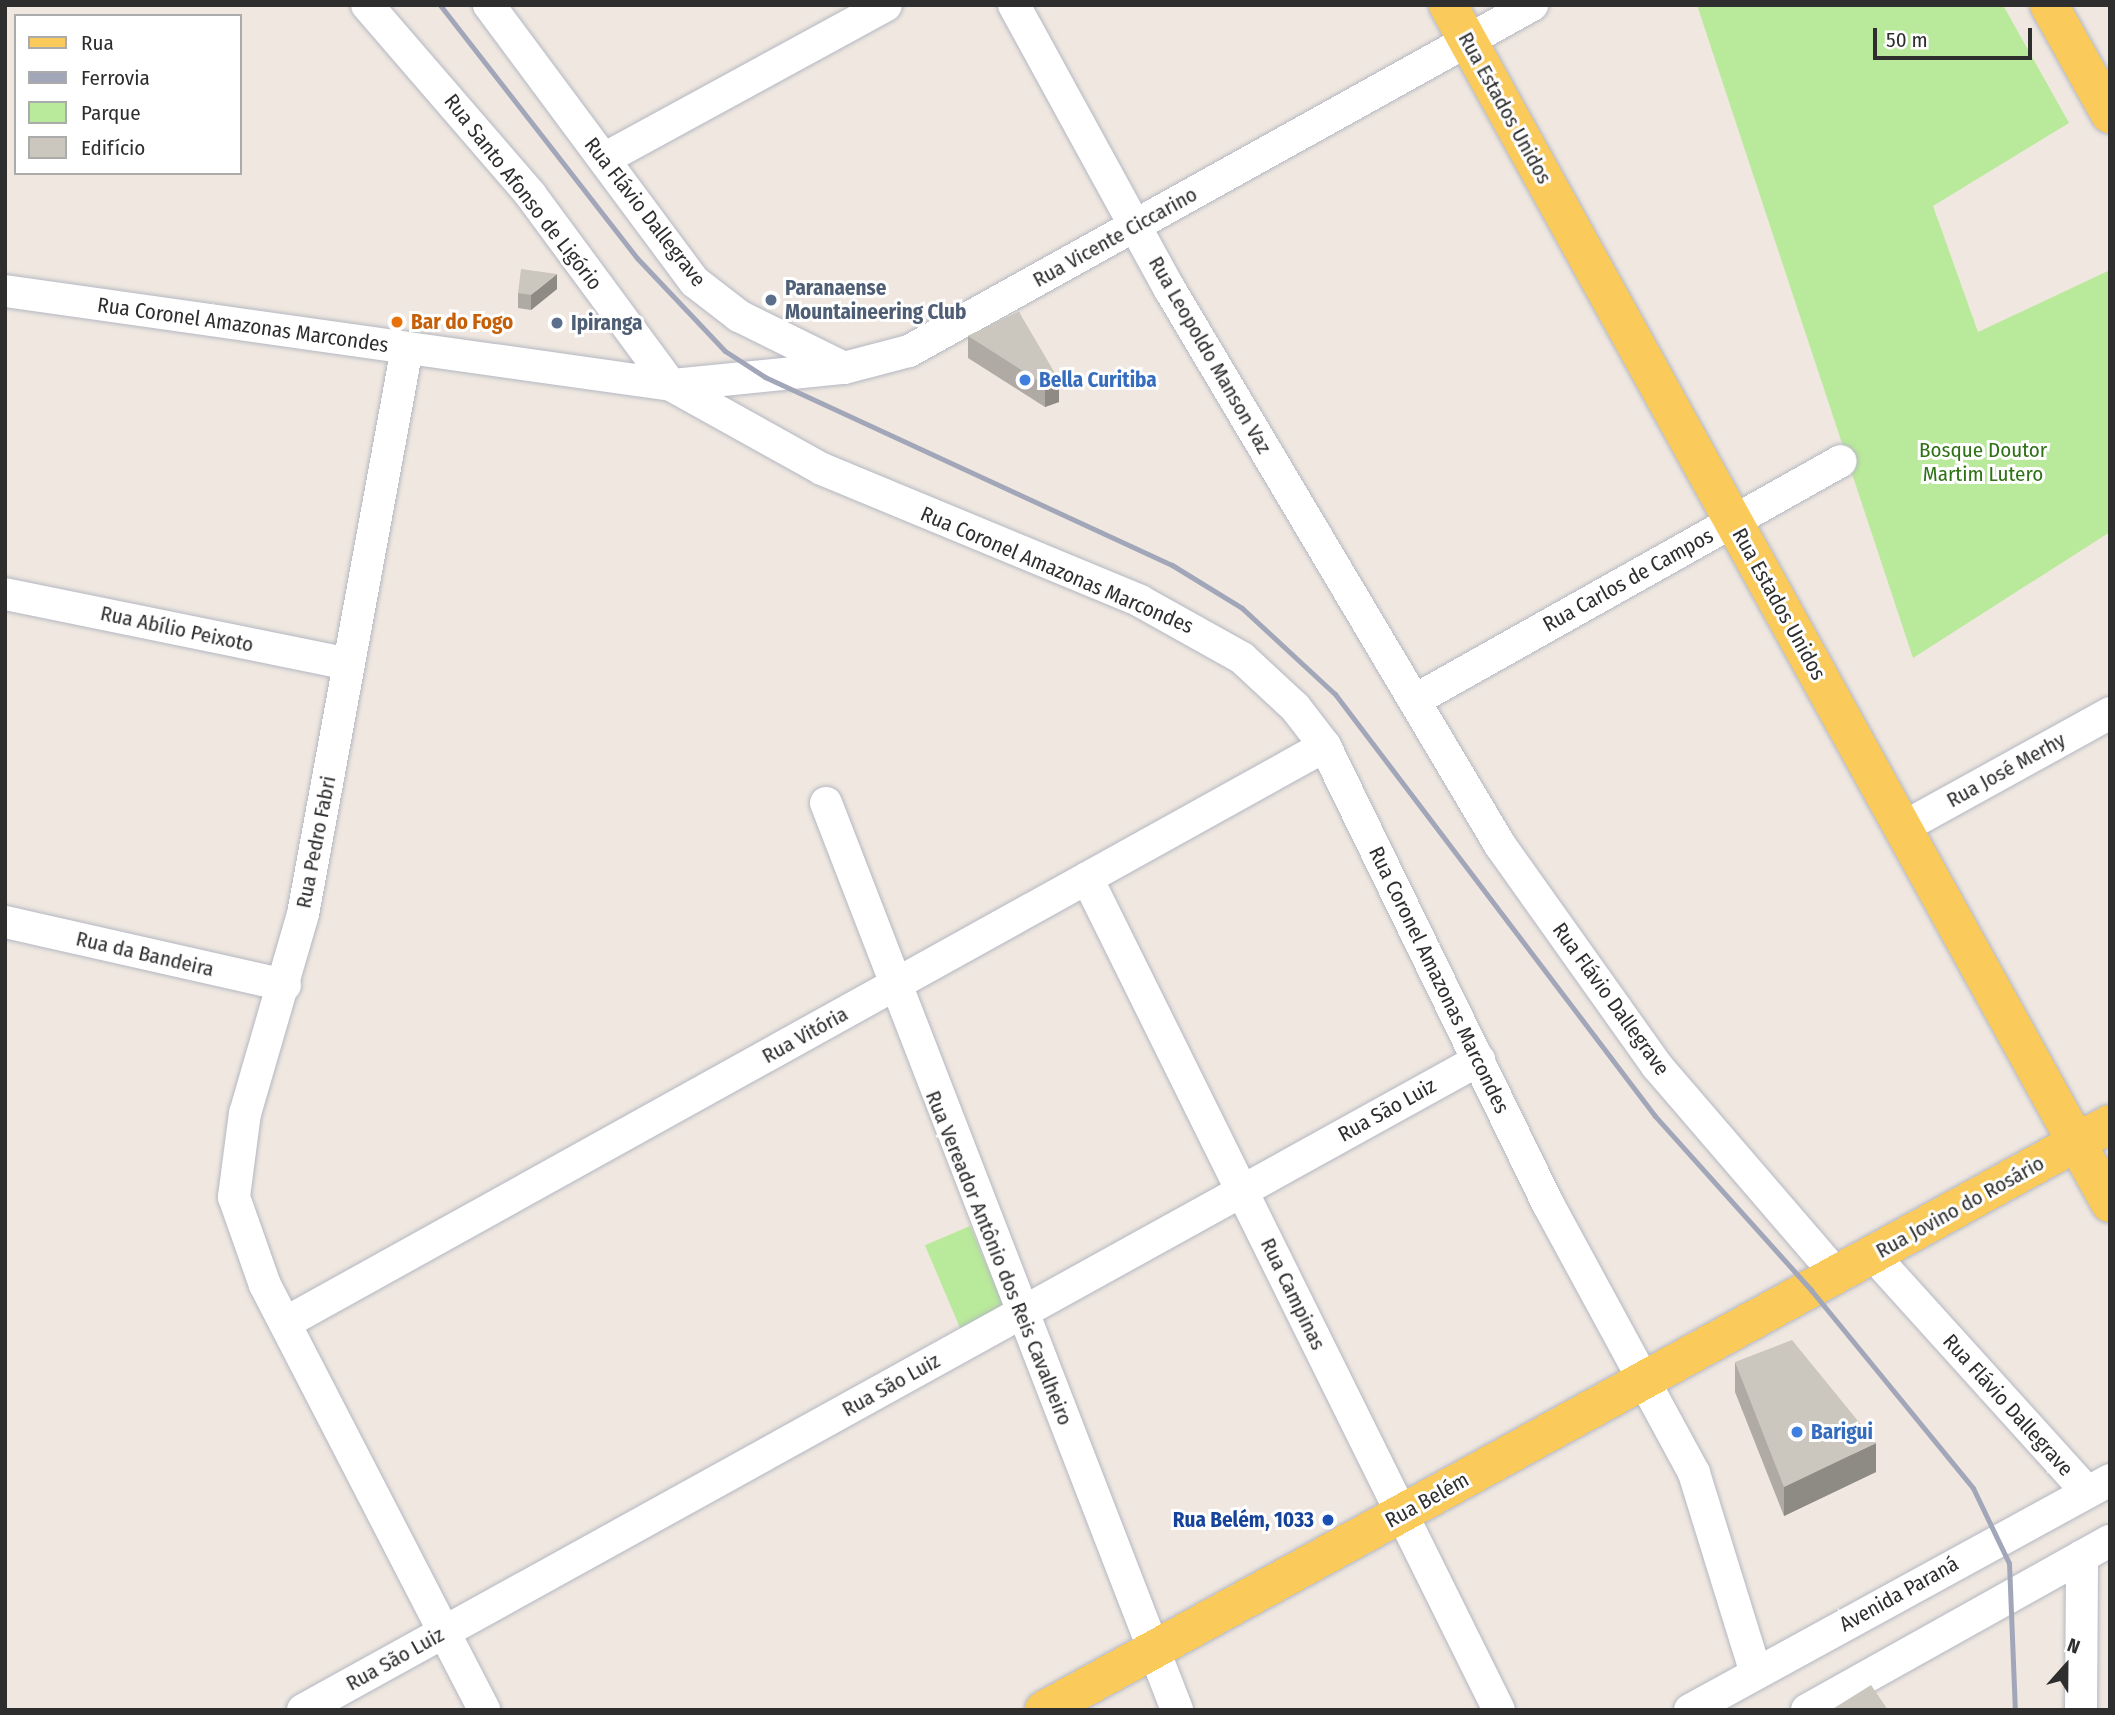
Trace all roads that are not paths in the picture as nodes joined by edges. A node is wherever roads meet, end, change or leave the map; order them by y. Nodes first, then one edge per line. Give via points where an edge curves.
1 (367, 5) edge
2 (489, 5) edge
3 (886, 5) edge
4 (1014, 5) edge
5 (1448, 5) edge
6 (1532, 5) edge
7 (2049, 5) edge
8 (1468, 41) junction
9 (2110, 114) edge
10 (604, 159) junction
11 (1135, 226) junction
12 (5, 291) edge
13 (407, 348) junction
14 (844, 368) junction
15 (671, 385) junction
16 (1841, 461) dead end
17 (1733, 521) junction
18 (5, 594) edge
19 (348, 664) junction
20 (1415, 700) junction
21 (2110, 713) edge
22 (1325, 746) junction
23 (826, 803) dead end
24 (1902, 828) junction
25 (1087, 878) junction
26 (5, 922) edge
27 (285, 985) junction
28 (892, 987) junction
29 (1479, 1059) junction
30 (2110, 1124) edge
31 (2076, 1142) junction
32 (1242, 1191) junction
33 (2110, 1203) edge
34 (1873, 1255) junction
35 (1824, 1282) junction
36 (1021, 1313) junction
37 (285, 1323) junction
38 (1643, 1381) junction
39 (2099, 1486) edge
40 (1402, 1514) junction
41 (2110, 1541) edge
42 (2082, 1556) junction
43 (444, 1632) junction
44 (1154, 1650) junction
45 (1756, 1673) junction
46 (303, 1710) edge
47 (484, 1710) edge
48 (1044, 1710) edge
49 (1177, 1710) edge
50 (1499, 1710) edge
51 (1690, 1710) edge
52 (1807, 1710) edge
53 (2081, 1710) edge

1 - 15 street, Rua Santo Afonso de Ligório via 530,194
2 - 10 street, Rua Flávio Dallegrave
3 - 10 street
4 - 11 street, Rua Leopoldo Manson Vaz
5 - 8 main road, Rua Estados Unidos
6 - 8 street, Rua Vicente Ciccarino
7 - 9 main road
8 - 11 street, Rua Vicente Ciccarino
8 - 17 main road, Rua Estados Unidos
10 - 14 street, Rua Flávio Dallegrave via 695,282 739,316
11 - 14 street, Rua Vicente Ciccarino via 909,351
11 - 20 street, Rua Leopoldo Manson Vaz
12 - 13 street, Rua Coronel Amazonas Marcondes
13 - 15 street, Rua Coronel Amazonas Marcondes
13 - 19 street, Rua Pedro Fabri
14 - 15 street, Rua Vicente Ciccarino
15 - 22 street, Rua Coronel Amazonas Marcondes via 822,469 1182,622 1269,680
16 - 17 street, Rua Carlos de Campos
17 - 20 street, Rua Carlos de Campos
17 - 24 main road, Rua Estados Unidos
18 - 19 street, Rua Abílio Peixoto
19 - 27 street, Rua Pedro Fabri
20 - 35 street, Rua Flávio Dallegrave via 1500,845 1657,1066
21 - 24 street, Rua José Merhy
22 - 25 street, Rua Vitória
22 - 29 street, Rua Coronel Amazonas Marcondes
23 - 28 street, Rua Vereador Antônio dos Reis Cavalheiro
24 - 31 main road, Rua Estados Unidos
25 - 28 street, Rua Vitória
25 - 32 street, Rua Campinas
26 - 27 street, Rua da Bandeira
27 - 37 street, Rua Pedro Fabri via 245,1113 234,1184 243,1232
28 - 36 street, Rua Vereador Antônio dos Reis Cavalheiro
28 - 37 street, Rua Vitória
29 - 32 street, Rua São Luiz
29 - 38 street, Rua Coronel Amazonas Marcondes
30 - 31 main road, Rua Jovino do Rosário
31 - 33 main road, Rua Estados Unidos
31 - 34 main road, Rua Jovino do Rosário
32 - 36 street, Rua São Luiz
32 - 40 street, Rua Campinas
34 - 35 main road, Rua Jovino do Rosário
34 - 39 street, Rua Flávio Dallegrave
35 - 38 main road, Rua Belém
36 - 43 street, Rua São Luiz
36 - 44 street, Rua Vereador Antônio dos Reis Cavalheiro
37 - 43 street, Rua Pedro Fabri
38 - 40 main road, Rua Belém
38 - 45 street, Rua Coronel Amazonas Marcondes via 1706,1499
39 - 45 street, Avenida Paraná
40 - 44 main road, Rua Belém
40 - 50 street, Rua Campinas
41 - 42 street
42 - 52 street
42 - 53 street
43 - 46 street, Rua São Luiz
43 - 47 street, Rua Pedro Fabri
44 - 48 main road, Rua Belém
44 - 49 street, Rua Vereador Antônio dos Reis Cavalheiro
45 - 51 street, Avenida Paraná

